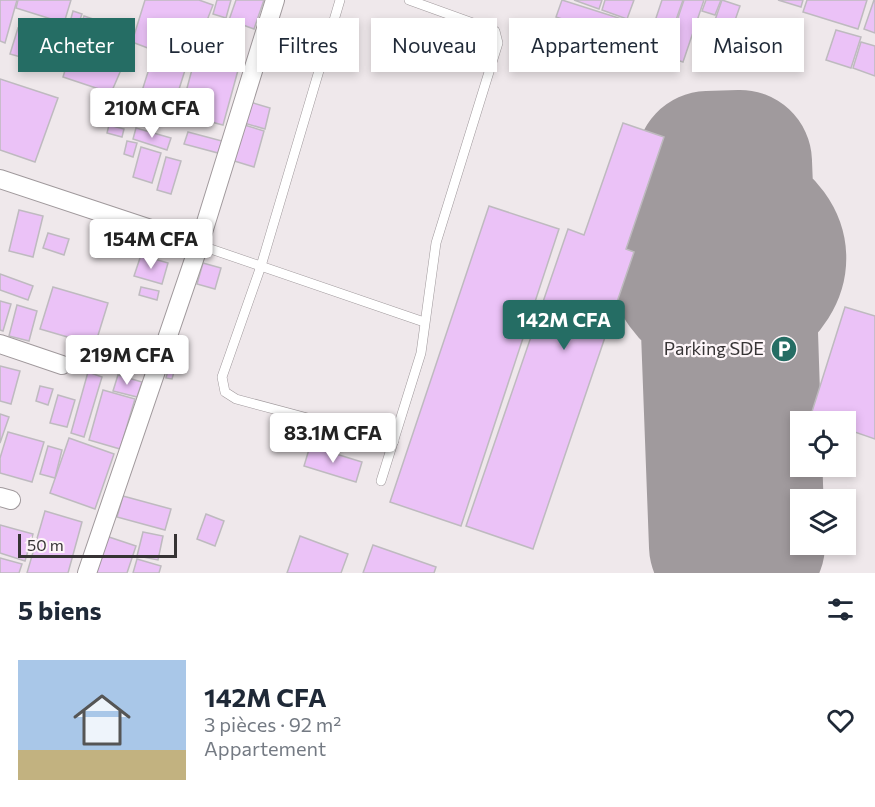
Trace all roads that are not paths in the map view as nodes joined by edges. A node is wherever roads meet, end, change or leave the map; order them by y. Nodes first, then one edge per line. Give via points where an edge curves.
1 (275, 0) edge
2 (340, 0) edge
3 (410, 0) edge
4 (0, 179) edge
5 (199, 245) junction
6 (261, 266) junction
7 (424, 322) junction
8 (0, 344) edge
9 (62, 364) dead end
10 (394, 441) junction
11 (381, 481) dead end
12 (87, 573) edge

1 - 5 street
2 - 6 lane
3 - 7 lane via 495,31 498,43 436,243
4 - 5 street
5 - 6 lane
5 - 12 street
6 - 7 lane
6 - 10 lane via 222,377 225,392 236,399
7 - 10 lane via 421,353
8 - 9 street
10 - 11 lane

